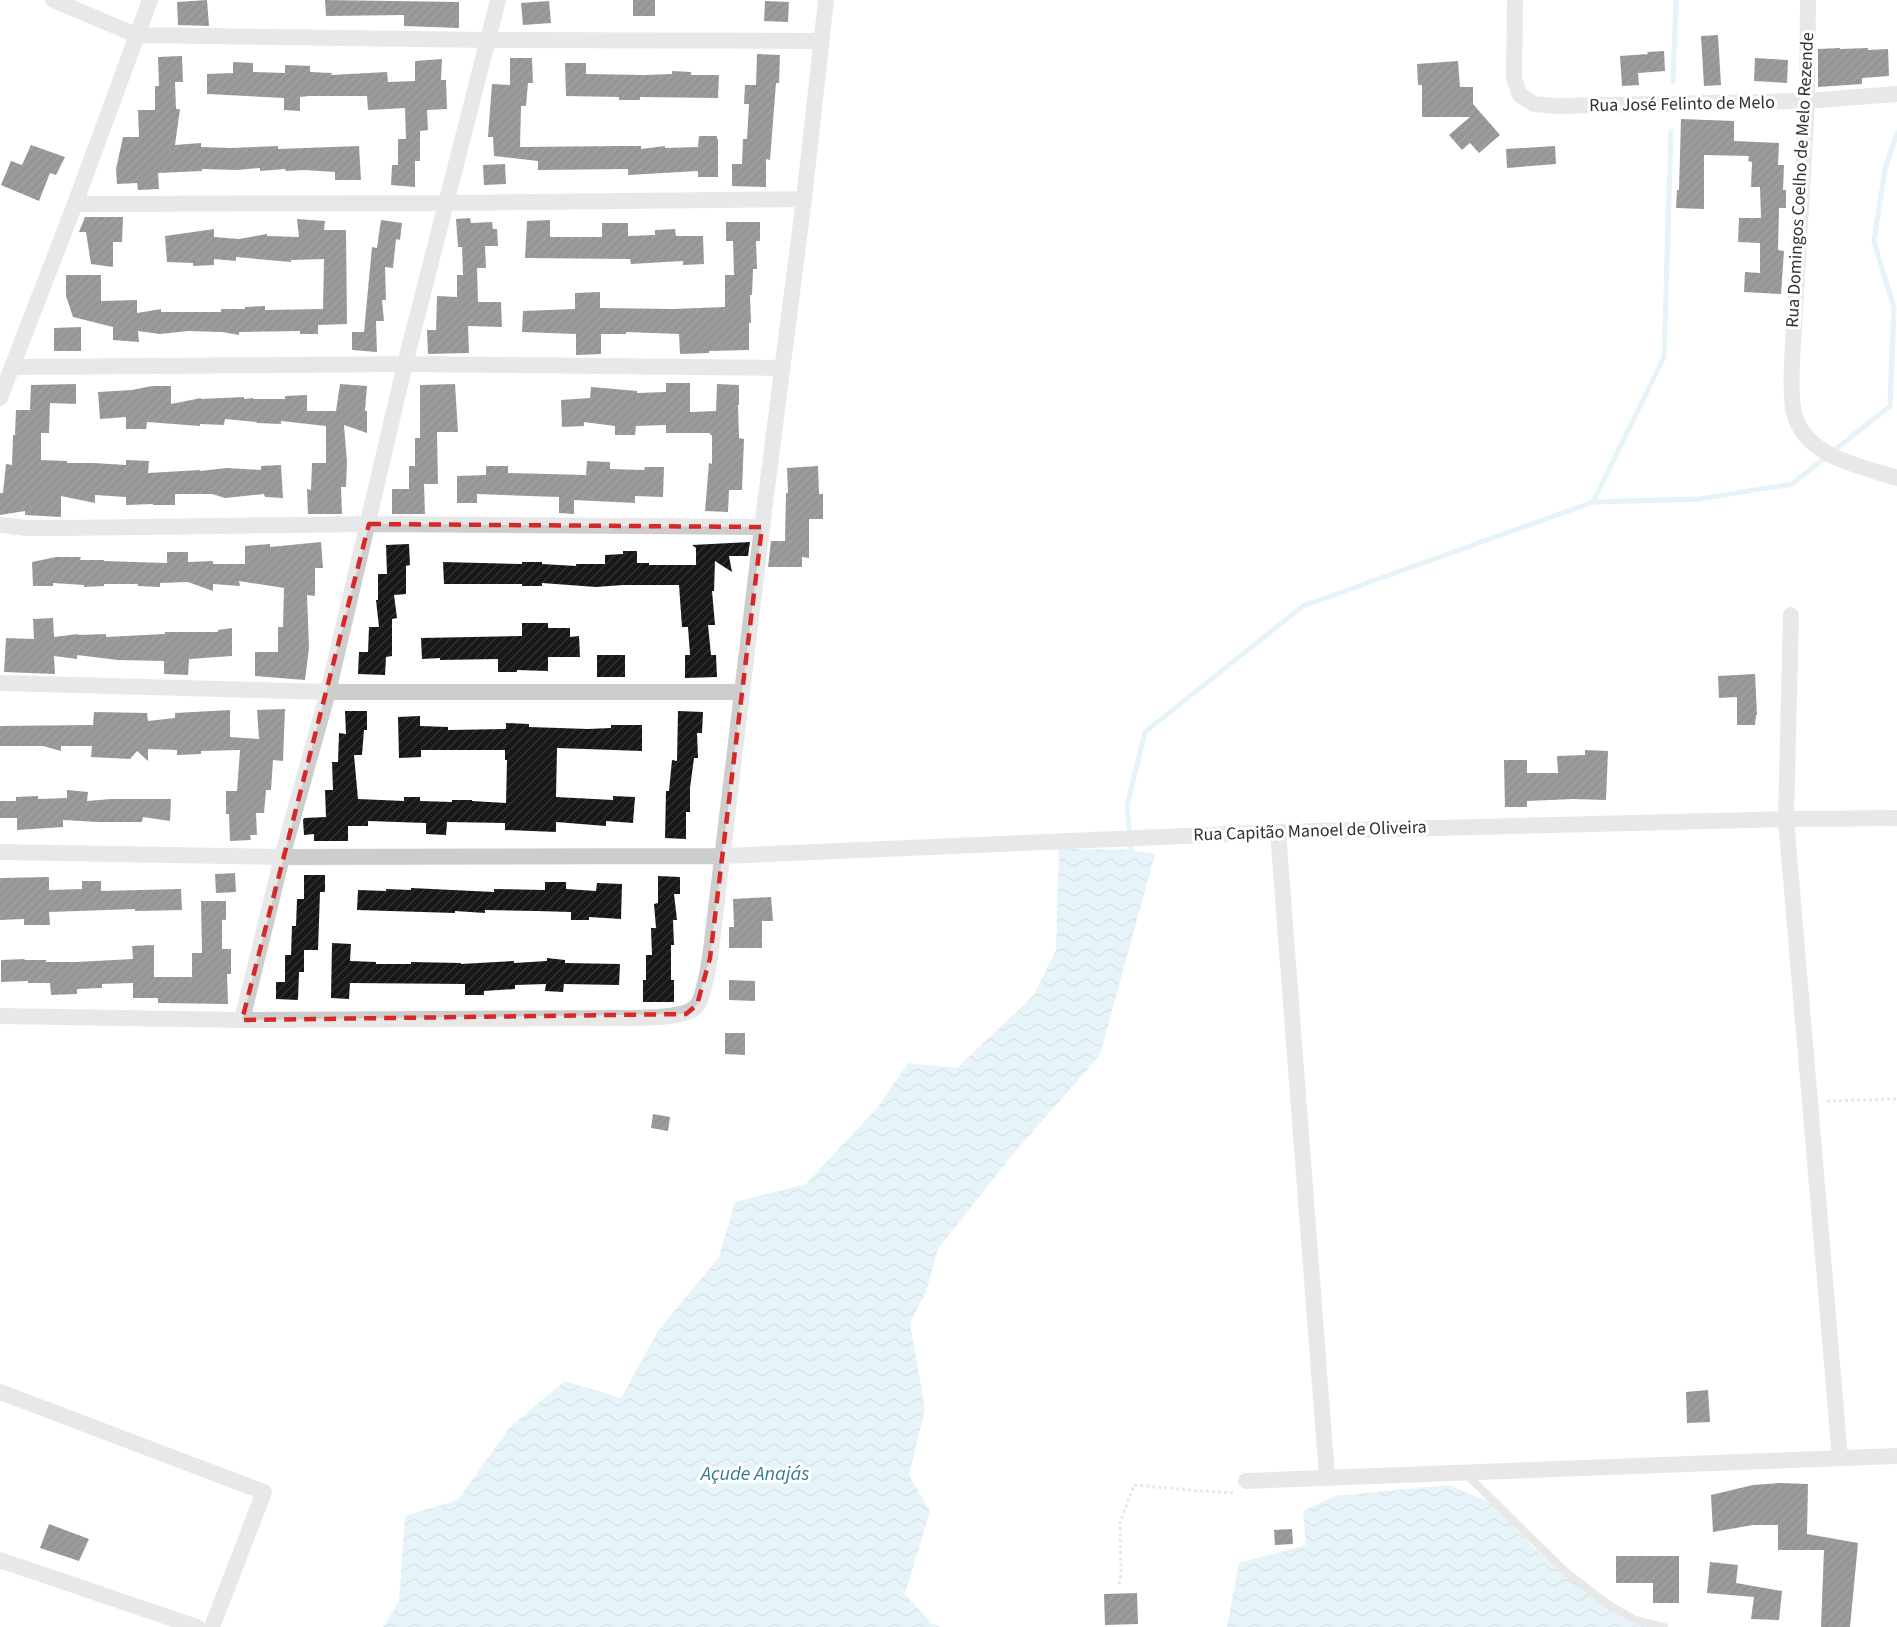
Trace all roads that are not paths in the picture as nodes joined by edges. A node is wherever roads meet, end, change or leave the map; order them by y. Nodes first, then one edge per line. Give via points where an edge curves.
1 (53, 0) edge
2 (150, 0) edge
3 (498, 0) edge
4 (826, 0) edge
5 (1515, 0) edge
6 (1808, 0) edge
7 (136, 35) junction
8 (487, 40) junction
9 (821, 41) junction
10 (1897, 94) edge
11 (1807, 101) junction
12 (804, 199) junction
13 (445, 203) junction
14 (75, 204) junction
15 (405, 364) junction
16 (12, 367) junction
17 (783, 368) junction
18 (0, 398) edge
19 (1897, 478) edge
20 (369, 524) junction
21 (0, 525) edge
22 (762, 526) junction
23 (1791, 615) dead end
24 (0, 682) edge
25 (328, 692) junction
26 (742, 692) junction
27 (1786, 819) junction
28 (1897, 819) edge
29 (1278, 832) junction
30 (0, 852) edge
31 (723, 856) junction
32 (282, 857) junction
33 (0, 1016) edge
34 (242, 1020) junction
35 (0, 1392) edge
36 (1897, 1456) edge
37 (1840, 1458) junction
38 (1464, 1473) junction
39 (1327, 1477) junction
40 (1246, 1481) road end
41 (0, 1560) edge
42 (196, 1627) edge
43 (212, 1627) edge
44 (1664, 1627) edge

1 - 7 street
2 - 7 street
3 - 8 street
4 - 9 street
5 - 11 street, Rua José Felinto de Melo via 1514,78 1520,95 1534,104
6 - 11 street, Rua Domingos Coelho de Melo Rezende
7 - 8 street
7 - 14 street
8 - 9 street
8 - 13 street
9 - 12 street
10 - 11 street, Rua José Felinto de Melo
11 - 19 street, Rua Domingos Coelho de Melo Rezende via 1792,361 1795,414 1803,432 1816,445 1837,458
12 - 13 street
12 - 17 street
13 - 14 street
13 - 15 street
14 - 16 street
15 - 16 street
15 - 17 street
15 - 20 street
16 - 18 street
17 - 22 street
20 - 21 street via 63,528
20 - 22 street
20 - 25 street
22 - 26 street
23 - 27 street
24 - 25 street
25 - 26 street
25 - 32 street
26 - 31 street
27 - 28 street, Rua Capitão Manoel de Oliveira
27 - 29 street, Rua Capitão Manoel de Oliveira
27 - 37 street
29 - 31 street, Rua Capitão Manoel de Oliveira
29 - 39 street
30 - 32 street, Rua Capitão Manoel de Oliveira
31 - 32 street, Rua Capitão Manoel de Oliveira
31 - 34 street via 704,984 697,1005 686,1014
32 - 34 street
33 - 34 street
35 - 43 street via 264,1492
36 - 37 street
37 - 38 street
38 - 39 street
38 - 44 lane via 1566,1572 1635,1620
39 - 40 street
41 - 42 street

